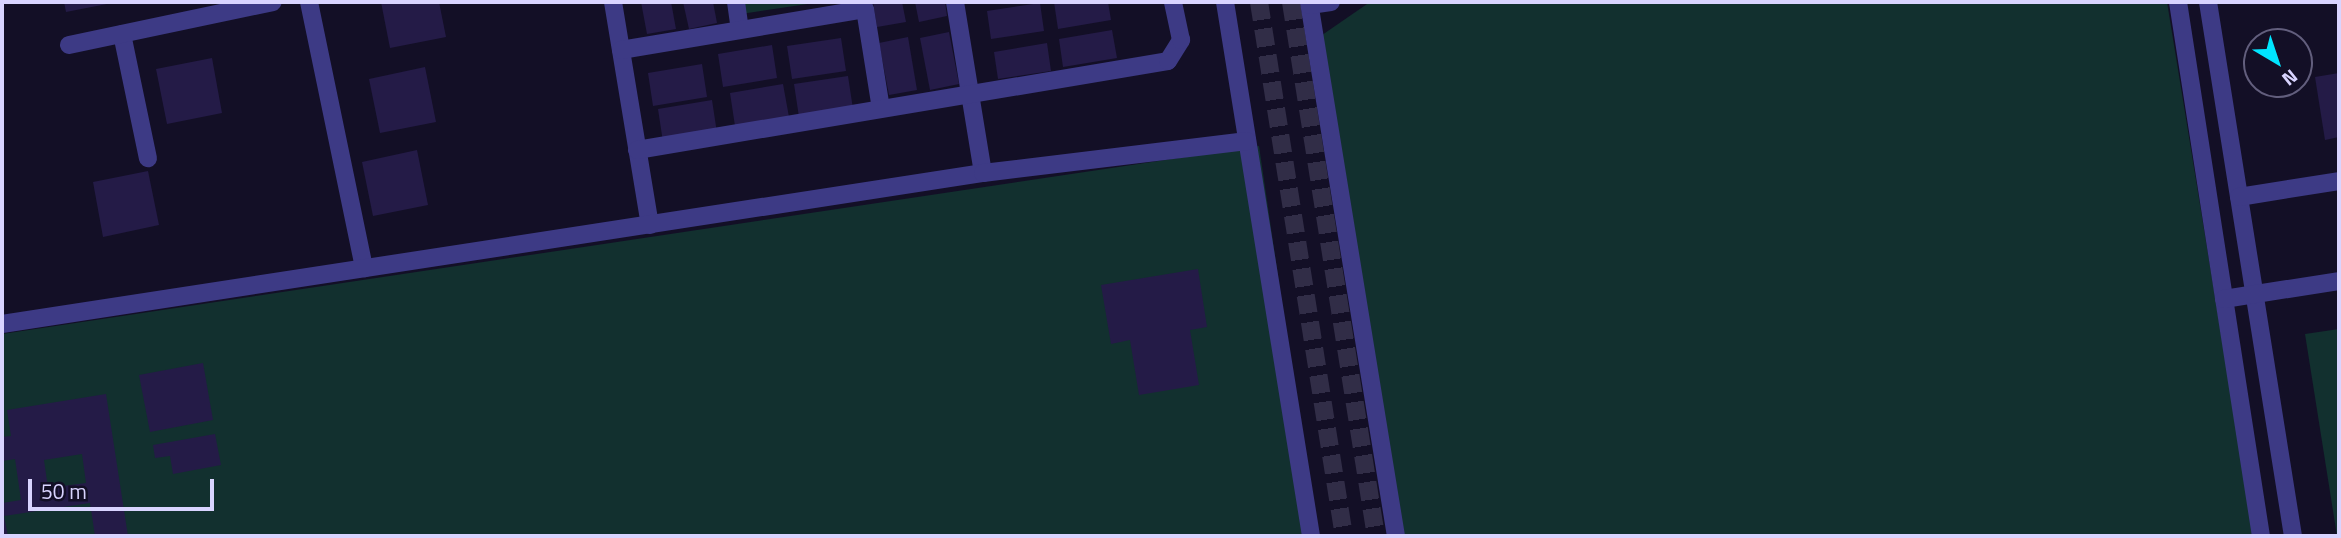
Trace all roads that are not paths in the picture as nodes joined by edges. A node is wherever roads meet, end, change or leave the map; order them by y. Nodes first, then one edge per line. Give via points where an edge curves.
1 (273, 2) edge
2 (309, 2) edge
3 (613, 2) edge
4 (736, 2) edge
5 (957, 2) edge
6 (1173, 2) edge
7 (1225, 2) edge
8 (1331, 2) edge
9 (2178, 2) edge
10 (2208, 2) edge
11 (1310, 4) edge
12 (864, 6) edge
13 (740, 29) junction
14 (122, 34) junction
15 (69, 45) dead end
16 (621, 50) junction
17 (971, 94) junction
18 (881, 109) junction
19 (1247, 141) junction
20 (637, 150) junction
21 (148, 158) dead end
22 (983, 173) junction
23 (2339, 181) edge
24 (2239, 197) junction
25 (650, 225) junction
26 (364, 268) junction
27 (2339, 281) edge
28 (2254, 294) junction
29 (2224, 299) junction
30 (2, 324) edge
31 (1311, 536) edge
32 (1396, 536) edge
33 (2261, 536) edge
34 (2293, 536) edge

1 - 14 street
2 - 26 street
3 - 16 street
4 - 13 street
5 - 17 street
6 - 17 street via 1181,40 1168,61
7 - 19 street
8 - 11 street
9 - 29 street
10 - 24 street
11 - 32 street
12 - 13 street
12 - 18 street
13 - 16 street
14 - 15 street
14 - 21 street
16 - 20 street
17 - 18 street
17 - 22 street
18 - 20 street
19 - 22 street
19 - 31 street
20 - 25 street
22 - 25 street
23 - 24 street
24 - 28 street
25 - 26 street
26 - 30 street
27 - 28 street
28 - 29 street
28 - 34 street
29 - 33 street

